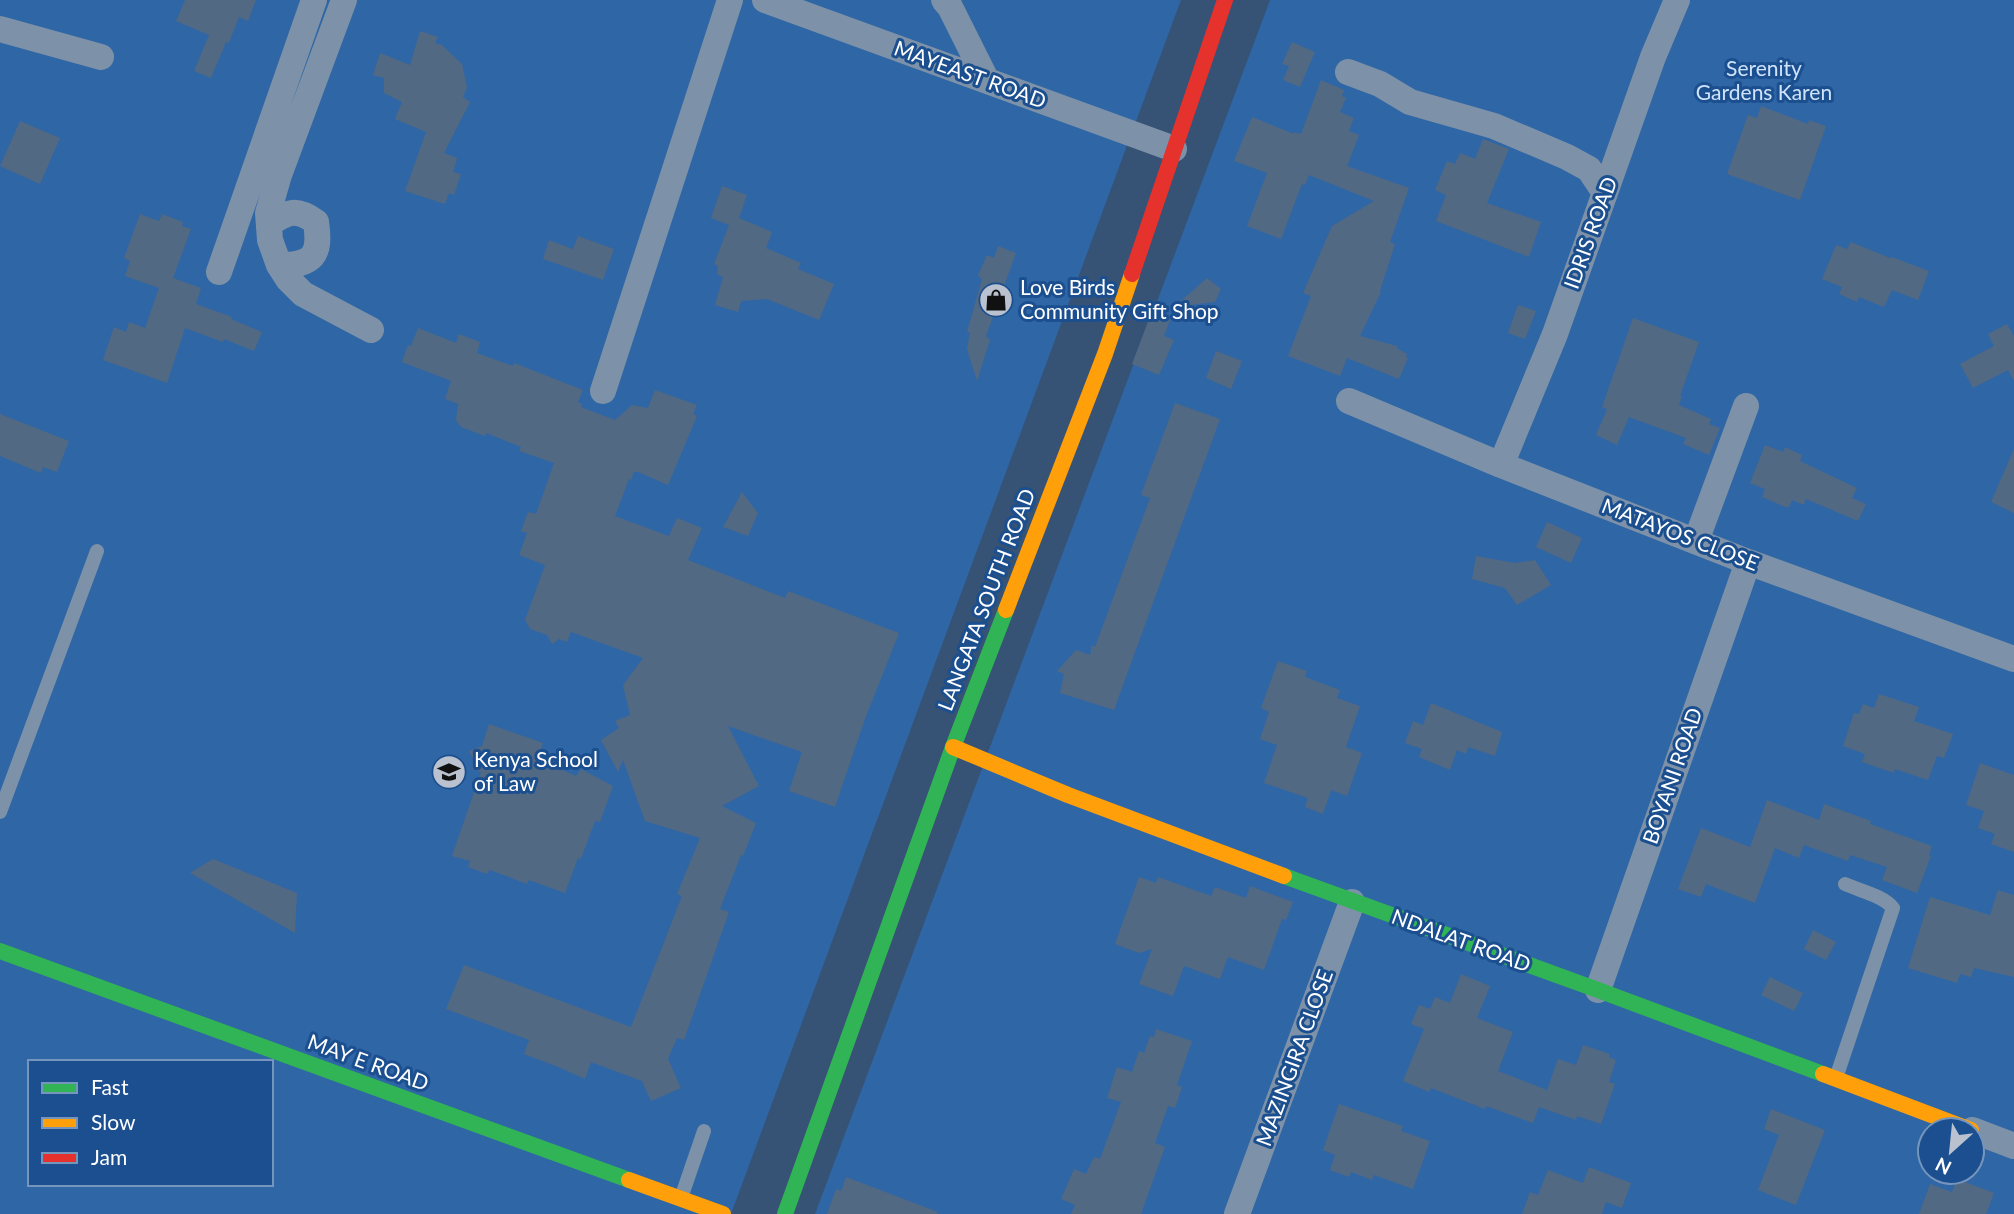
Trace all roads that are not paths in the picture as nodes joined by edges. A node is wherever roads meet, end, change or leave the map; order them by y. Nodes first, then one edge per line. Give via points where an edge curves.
1 (314, 0) edge
2 (344, 0) edge
3 (730, 0) edge
4 (765, 0) edge
5 (944, 0) edge
6 (1224, 0) edge
7 (1677, 0) edge
8 (0, 29) edge
9 (102, 57) dead end
10 (1348, 72) dead end
11 (987, 81) junction
12 (1174, 149) junction
13 (1605, 194) junction
14 (269, 223) junction
15 (279, 265) junction
16 (219, 272) dead end
17 (371, 330) dead end
18 (603, 391) dead end
19 (1349, 401) dead end
20 (1746, 406) dead end
21 (1501, 464) junction
22 (1696, 541) junction
23 (97, 551) dead end
24 (1748, 562) junction
25 (2014, 659) edge
26 (953, 747) junction
27 (0, 812) edge
28 (1845, 884) dead end
29 (1352, 902) junction
30 (0, 951) edge
31 (1598, 990) junction
32 (1835, 1079) junction
33 (1934, 1116) edge
34 (704, 1131) dead end
35 (1986, 1135) edge
36 (2014, 1146) edge
37 (681, 1199) junction
38 (723, 1214) edge
39 (785, 1214) edge
40 (1237, 1214) edge

1 - 16 street
2 - 14 street via 279,175
3 - 18 street
4 - 11 street, MAYEAST ROAD
5 - 11 street
6 - 12 street, LANGATA SOUTH ROAD
7 - 13 street, IDRIS ROAD
8 - 9 street
10 - 13 street via 1410,102 1494,126 1567,157 1589,169
11 - 12 street, MAYEAST ROAD
12 - 26 street, LANGATA SOUTH ROAD via 1105,354
13 - 21 street, IDRIS ROAD via 1555,334
14 - 15 street
14 - 15 street via 286,212 305,214 316,222 317,246 310,260
15 - 17 street via 303,294
19 - 21 street, MATAYOS CLOSE
20 - 22 street
21 - 22 street, MATAYOS CLOSE
22 - 24 street, MATAYOS CLOSE
23 - 27 lane
24 - 25 street, MATAYOS CLOSE
24 - 31 street, BOYANI ROAD
26 - 29 street, NDALAT ROAD
26 - 39 street, LANGATA SOUTH ROAD
28 - 32 lane via 1893,908
29 - 31 street, NDALAT ROAD
29 - 40 street, MAZINGIRA CLOSE
30 - 37 street, MAY E ROAD
31 - 32 street, NDALAT ROAD
32 - 33 street, NDALAT ROAD
34 - 37 lane
35 - 36 street, NDALAT ROAD
37 - 38 street, MAY E ROAD

